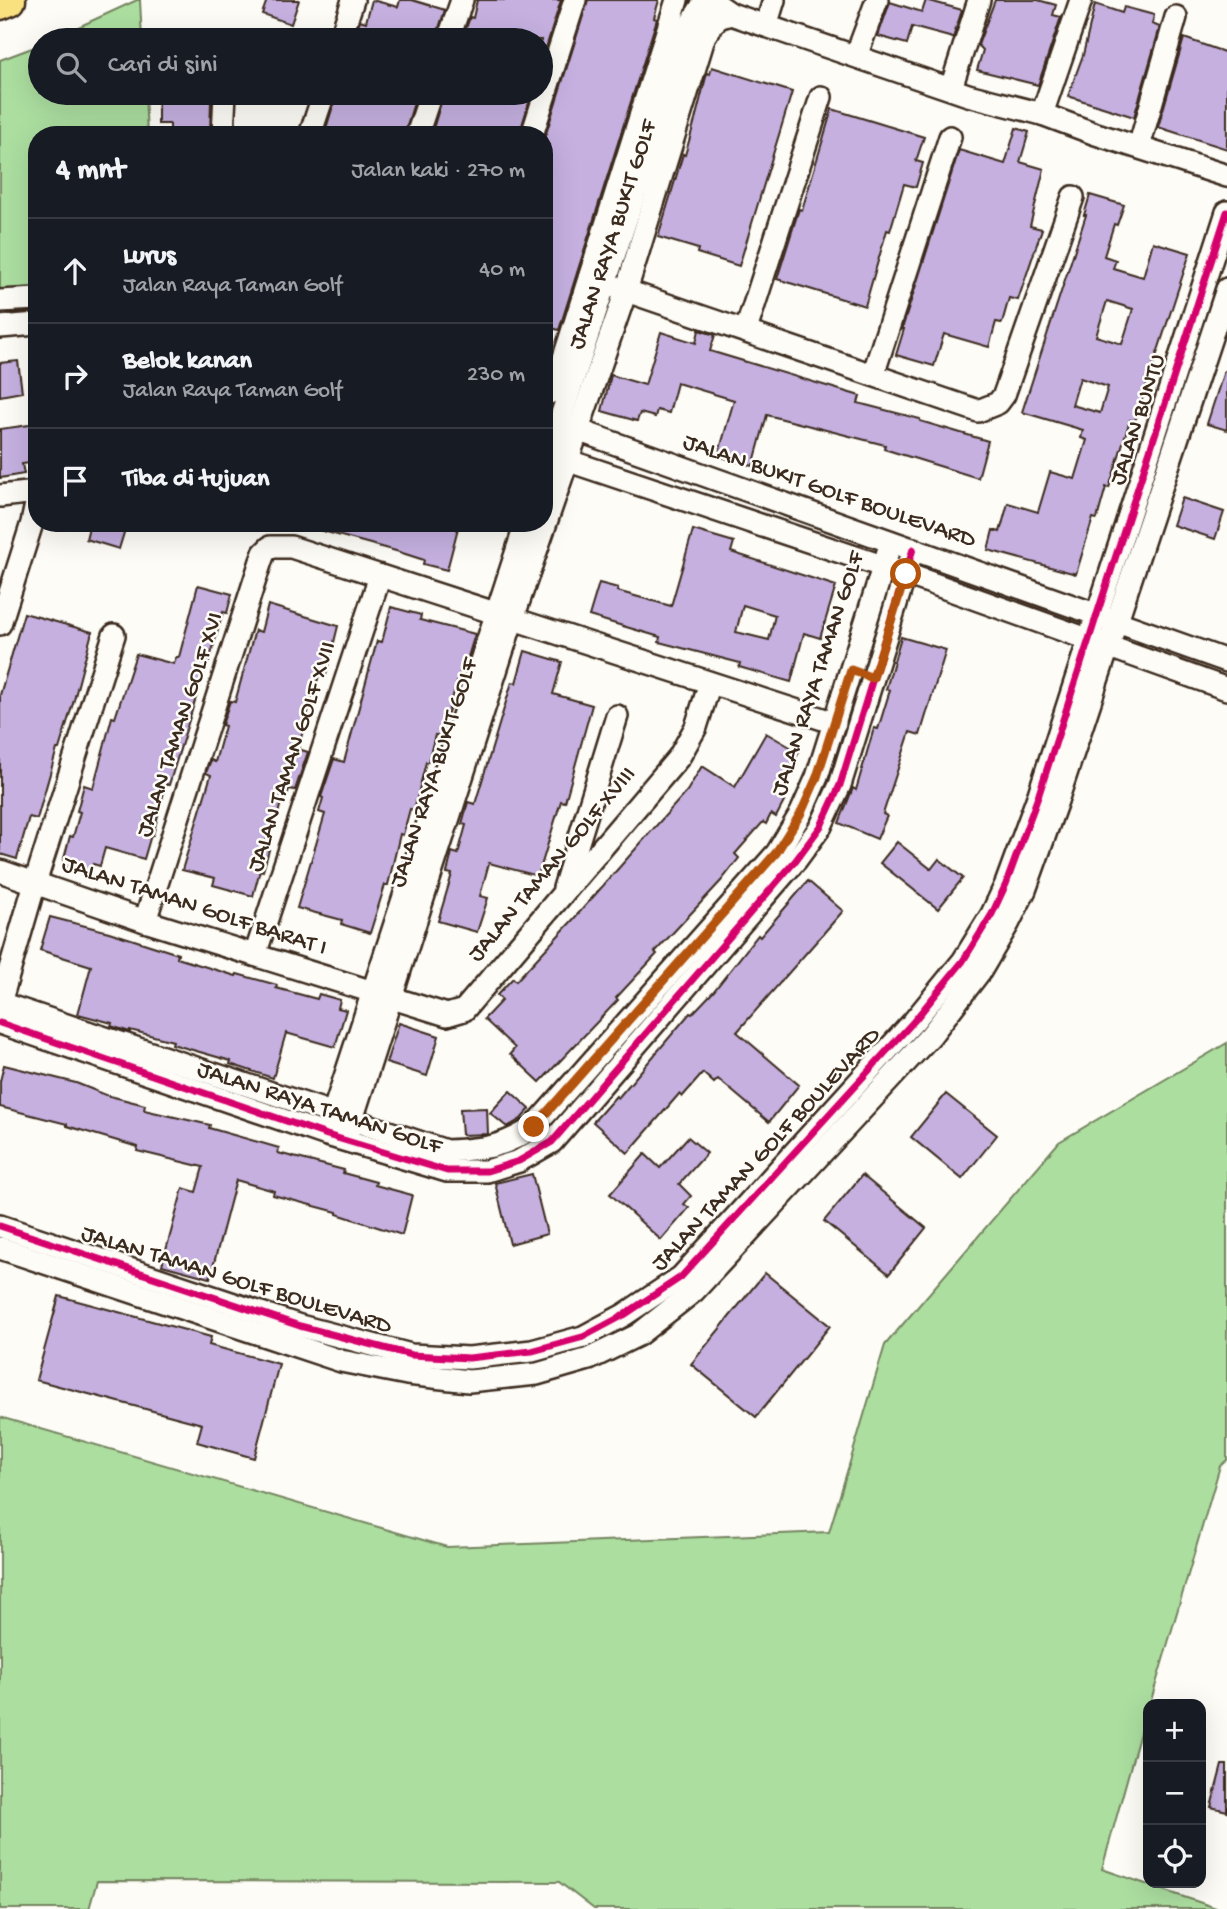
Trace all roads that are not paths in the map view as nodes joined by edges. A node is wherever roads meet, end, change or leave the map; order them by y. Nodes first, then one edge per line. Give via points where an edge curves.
1 (10, 0) edge
2 (353, 0) edge
3 (462, 0) edge
4 (575, 0) edge
5 (677, 0) edge
6 (774, 0) edge
7 (877, 0) edge
8 (979, 0) edge
9 (1081, 0) edge
10 (0, 4) edge
11 (731, 14) junction
12 (1176, 17) dead end
13 (766, 26) junction
14 (344, 28) edge
15 (452, 28) edge
16 (856, 56) junction
17 (553, 69) edge
18 (951, 88) junction
19 (821, 97) dead end
20 (224, 105) edge
21 (320, 105) edge
22 (427, 105) edge
23 (542, 105) edge
24 (1042, 114) junction
25 (223, 126) edge
26 (313, 126) edge
27 (420, 126) edge
28 (535, 126) edge
29 (950, 137) dead end
30 (1139, 147) junction
31 (1227, 176) edge
32 (1073, 197) dead end
33 (1227, 212) edge
34 (605, 284) junction
35 (1227, 289) edge
36 (626, 291) junction
37 (28, 300) edge
38 (0, 302) edge
39 (28, 325) edge
40 (0, 327) edge
41 (746, 330) junction
42 (873, 375) junction
43 (553, 389) edge
44 (560, 424) edge
45 (553, 451) edge
46 (553, 460) edge
47 (28, 493) edge
48 (0, 496) edge
49 (29, 532) edge
50 (524, 532) edge
51 (529, 532) edge
52 (891, 542) junction
53 (914, 549) junction
54 (883, 567) junction
55 (380, 576) junction
56 (904, 580) junction
57 (1097, 613) junction
58 (504, 616) junction
59 (1117, 621) junction
60 (0, 624) edge
61 (114, 635) dead end
62 (1098, 643) junction
63 (1227, 661) edge
64 (851, 670) junction
65 (873, 678) junction
66 (710, 682) junction
67 (1227, 689) edge
68 (617, 716) dead end
69 (836, 718) junction
70 (860, 720) junction
71 (0, 871) edge
72 (35, 883) junction
73 (561, 895) junction
74 (145, 921) junction
75 (255, 955) junction
76 (382, 995) junction
77 (0, 1003) edge
78 (0, 1023) edge
79 (339, 1128) junction
80 (0, 1226) edge
81 (0, 1248) edge
82 (297, 1335) junction

1 - 10 highway
2 - 14 street
3 - 15 street
4 - 17 street
5 - 43 street
6 - 13 street
7 - 16 street
8 - 18 street
9 - 24 street
11 - 13 street
11 - 34 street, JALAN RAYA BUKIT GOLF via 709,2 691,23
11 - 36 street, JALAN RAYA BUKIT GOLF via 718,18 705,35
12 - 30 street
13 - 16 street
16 - 18 street
18 - 24 street
19 - 41 street
20 - 25 street
21 - 26 street
22 - 27 street
23 - 28 street
24 - 30 street
29 - 42 street
30 - 31 street
32 - 42 street via 998,403 978,411 967,409
33 - 57 street, JALAN BUNTU
34 - 36 street
34 - 44 street, JALAN RAYA BUKIT GOLF
35 - 59 street, JALAN BUNTU
36 - 41 street
36 - 44 street, JALAN RAYA BUKIT GOLF
37 - 38 street
39 - 40 street
41 - 42 street
44 - 45 street, JALAN RAYA BUKIT GOLF
44 - 52 street, JALAN BUKIT GOLF BOULEVARD
46 - 54 street
47 - 48 street
49 - 60 street
50 - 58 street, JALAN RAYA BUKIT GOLF
51 - 58 street, JALAN RAYA BUKIT GOLF
52 - 53 street, JALAN BUKIT GOLF BOULEVARD
52 - 54 street, JALAN RAYA TAMAN GOLF
53 - 56 street, JALAN RAYA TAMAN GOLF
53 - 57 street, JALAN BUKIT GOLF BOULEVARD
54 - 56 street
54 - 64 street, JALAN RAYA TAMAN GOLF
55 - 58 street
55 - 74 street, JALAN TAMAN GOLF XVI via 290,547 270,547 264,553
55 - 75 street, JALAN TAMAN GOLF XVII
56 - 62 street
56 - 65 street, JALAN RAYA TAMAN GOLF
57 - 59 street, JALAN BUKIT GOLF BOULEVARD
57 - 62 street, JALAN BUNTU
58 - 66 street
58 - 76 street, JALAN RAYA BUKIT GOLF
59 - 62 street, JALAN BUNTU
59 - 63 street, JALAN BUKIT GOLF BOULEVARD
61 - 72 street
62 - 67 street
62 - 82 street, JALAN TAMAN GOLF BOULEVARD via 1006,884 963,961 681,1277 583,1337 532,1351 469,1358 411,1355
64 - 65 street
64 - 69 street, JALAN RAYA TAMAN GOLF
65 - 70 street, JALAN RAYA TAMAN GOLF
66 - 69 street
66 - 73 street, JALAN TAMAN GOLF XVIII via 696,727 679,757
68 - 73 street
69 - 70 street
69 - 79 street, JALAN RAYA TAMAN GOLF via 801,813 776,853 534,1127 512,1142 446,1151
70 - 79 street, JALAN RAYA TAMAN GOLF via 840,785 821,825 796,860 552,1142 519,1161 487,1171 447,1171
71 - 72 street, JALAN TAMAN GOLF BARAT I
72 - 74 street, JALAN TAMAN GOLF BARAT I
72 - 77 street
73 - 76 street, JALAN TAMAN GOLF XVIII via 464,1010 447,1015
74 - 75 street, JALAN TAMAN GOLF BARAT I
75 - 76 street, JALAN TAMAN GOLF BARAT I
76 - 79 street, JALAN RAYA BUKIT GOLF
77 - 79 street, JALAN RAYA TAMAN GOLF
78 - 79 street, JALAN RAYA TAMAN GOLF
80 - 82 street, JALAN TAMAN GOLF BOULEVARD
81 - 82 street, JALAN TAMAN GOLF BOULEVARD

